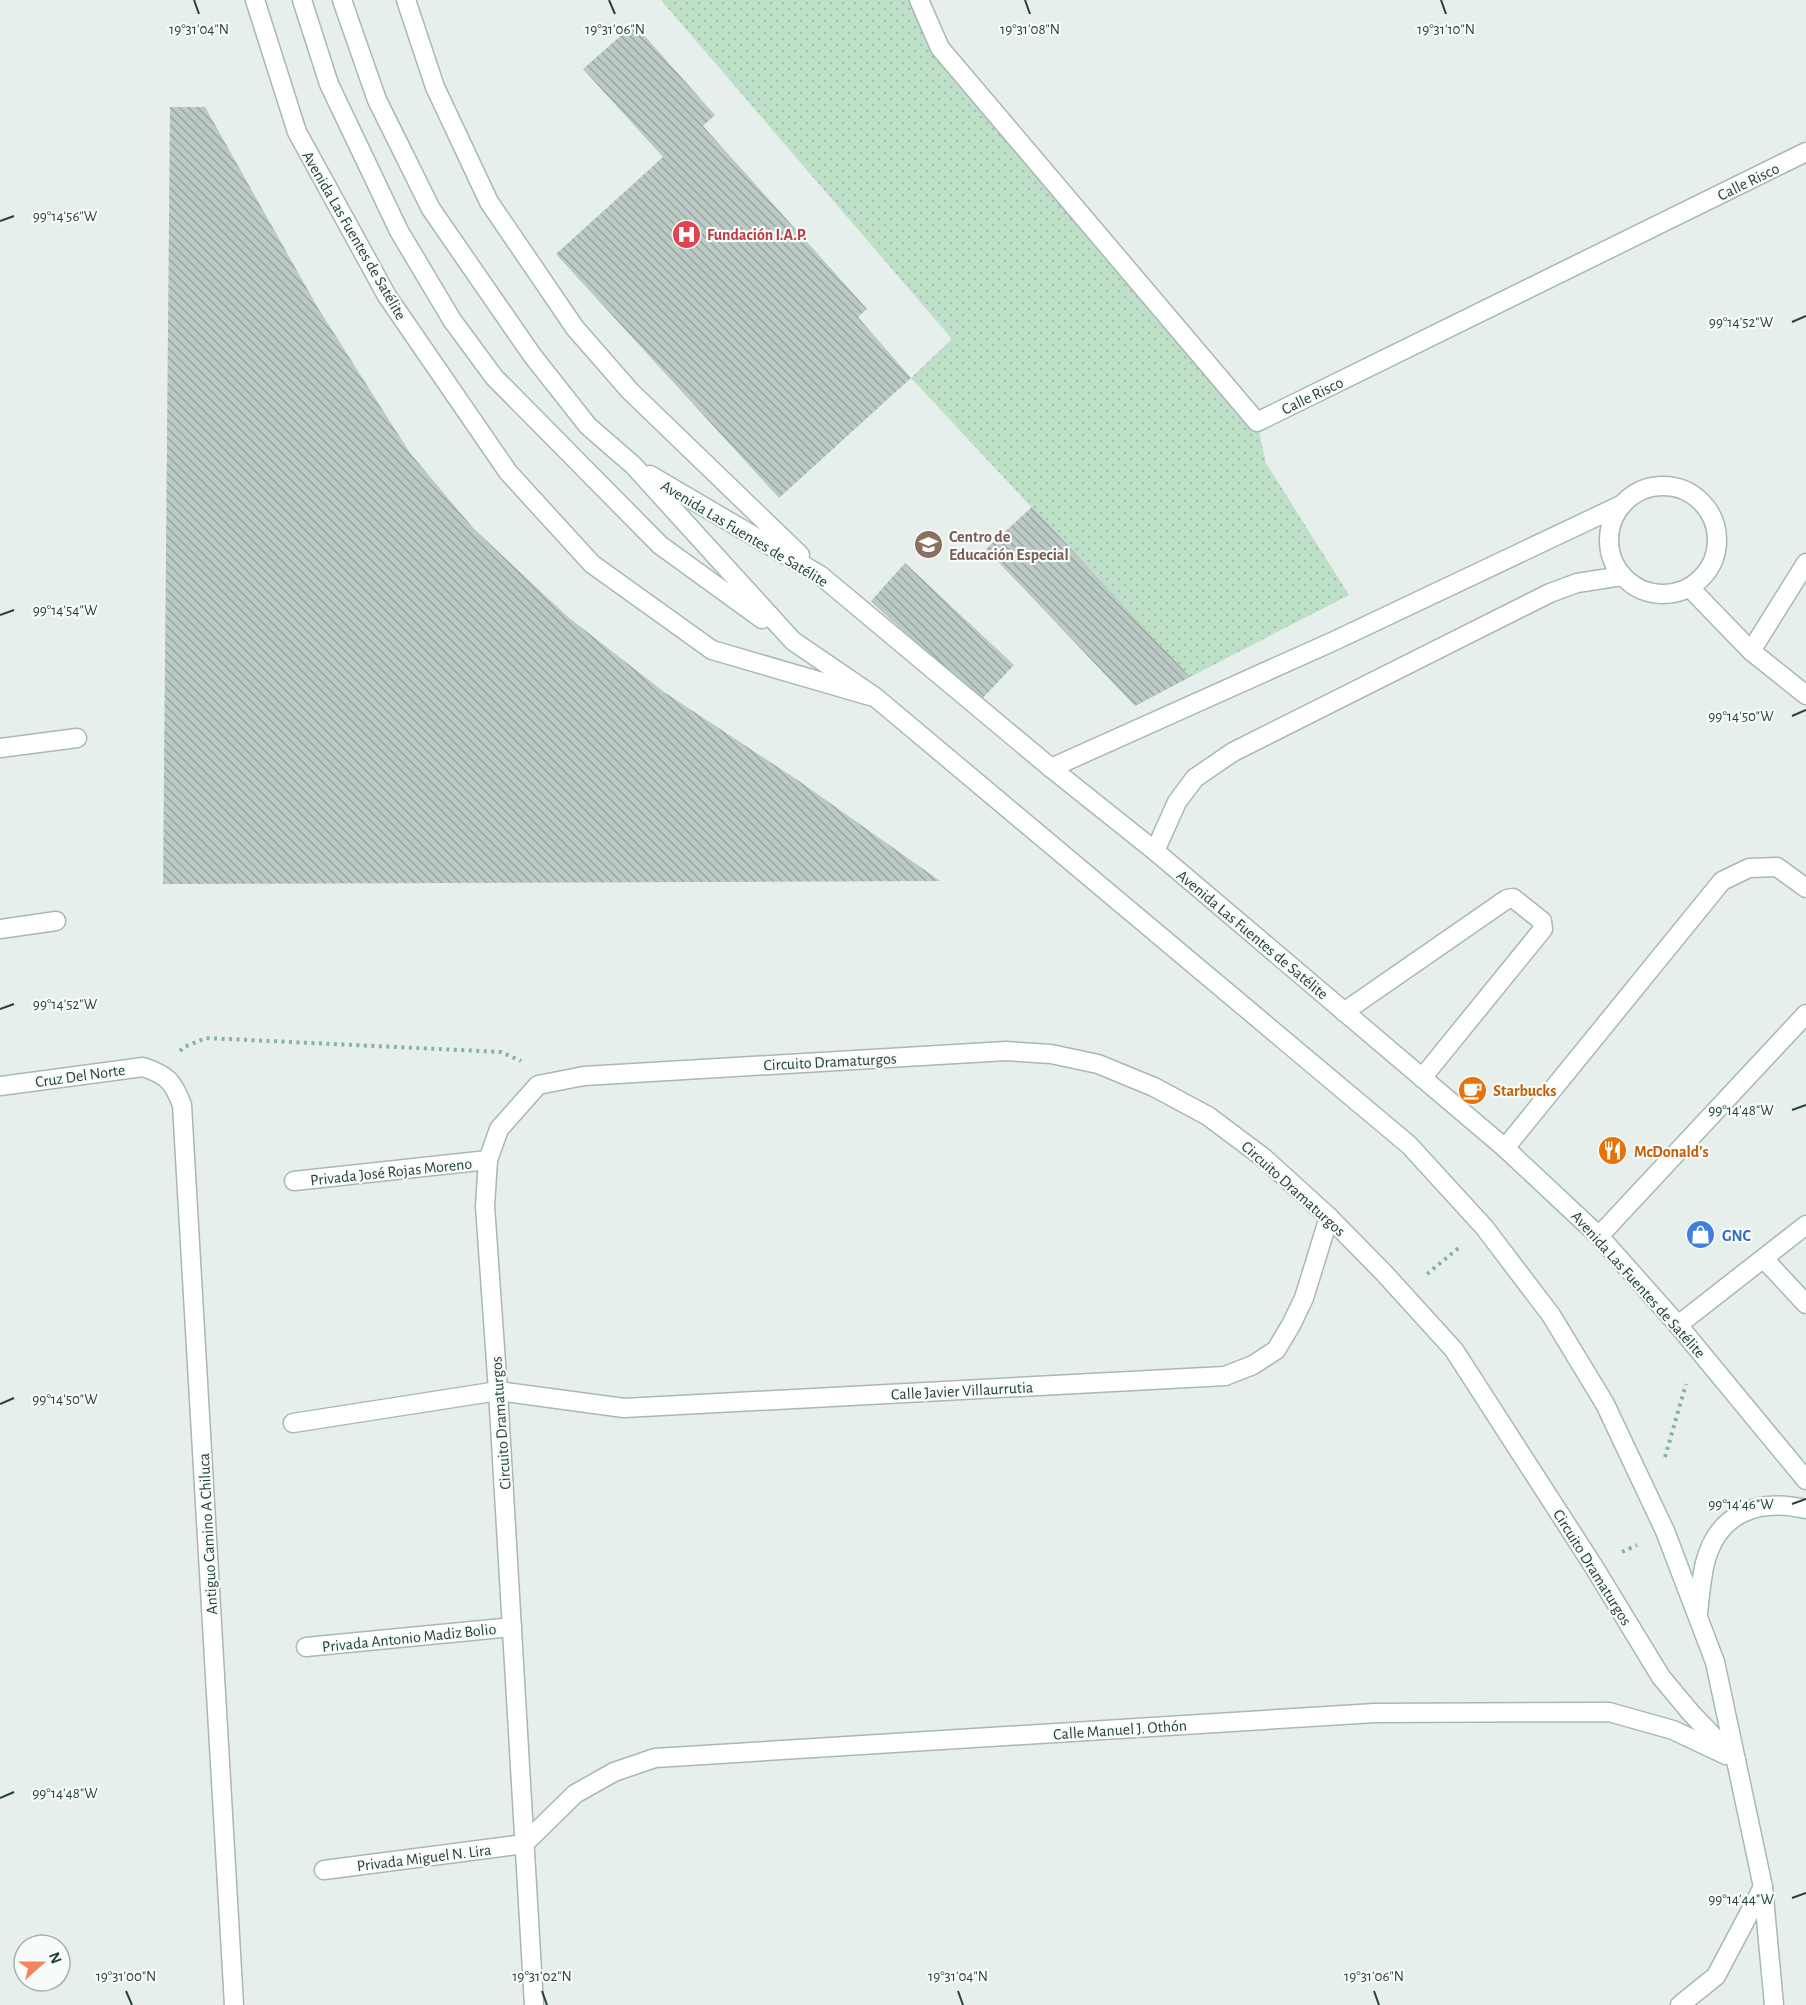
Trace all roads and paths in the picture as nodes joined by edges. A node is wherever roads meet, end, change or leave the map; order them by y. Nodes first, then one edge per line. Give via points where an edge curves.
1 (255, 0) edge
2 (302, 0) edge
3 (342, 0) edge
4 (406, 0) edge
5 (919, 0) edge
6 (1806, 152) edge
7 (633, 465) junction
8 (1622, 505) junction
9 (1806, 563) edge
10 (820, 575) junction
11 (1622, 576) junction
12 (1690, 588) junction
13 (793, 641) junction
14 (1751, 651) junction
15 (1806, 695) edge
16 (875, 697) junction
17 (77, 738) dead end
18 (0, 748) edge
19 (1051, 768) junction
20 (1155, 851) junction
21 (1806, 888) edge
22 (56, 921) dead end
23 (0, 929) edge
24 (1344, 1012) junction
25 (1806, 1014) edge
26 (158, 1072) junction
27 (1422, 1078) junction
28 (538, 1085) junction
29 (0, 1086) edge
30 (1505, 1148) junction
31 (488, 1160) junction
32 (294, 1181) dead end
33 (1329, 1216) junction
34 (1806, 1226) edge
35 (1484, 1227) junction
36 (1599, 1236) junction
37 (1764, 1259) junction
38 (1403, 1294) junction
39 (1806, 1304) edge
40 (1678, 1325) junction
41 (1697, 1348) junction
42 (498, 1390) junction
43 (292, 1424) dead end
44 (1806, 1480) edge
45 (1644, 1487) junction
46 (1806, 1509) edge
47 (1665, 1531) junction
48 (1594, 1567) junction
49 (1698, 1614) junction
50 (512, 1627) junction
51 (306, 1647) dead end
52 (1736, 1760) junction
53 (524, 1844) junction
54 (324, 1870) dead end
55 (1763, 1887) junction
56 (234, 2005) edge
57 (534, 2005) edge
58 (1680, 2005) edge
59 (1774, 2005) edge

1 - 16 street, Avenida Las Fuentes de Satélite via 297,132 387,296 508,472 592,564 712,650
2 - 13 street via 328,84 399,231 452,320 494,377 660,545
3 - 7 street, Avenida Las Fuentes de Satélite via 377,100 431,209 532,355 588,426
4 - 10 street via 435,87 489,202 575,328 630,391
5 - 6 street, Calle Risco via 940,48 1257,422
7 - 10 street, Avenida Las Fuentes de Satélite
7 - 13 street, Avenida Las Fuentes de Satélite
8 - 11 street via 1612,521 1609,540 1612,559
8 - 12 street via 1636,493 1654,486 1673,486 1691,493 1705,505 1715,522 1718,541 1705,576
8 - 19 street via 1334,641
9 - 14 street
10 - 19 street, Avenida Las Fuentes de Satélite
11 - 12 street via 1636,588 1654,594
11 - 20 street via 1577,583 1550,593 1233,752 1195,778 1177,802
12 - 14 street
13 - 16 street, Avenida Las Fuentes de Satélite
14 - 15 street
16 - 35 street, Avenida Las Fuentes de Satélite via 1409,1145
17 - 18 street
19 - 20 street, Avenida Las Fuentes de Satélite
20 - 24 street, Avenida Las Fuentes de Satélite
21 - 30 street via 1777,867 1749,868 1722,881
22 - 23 street
24 - 27 street, Avenida Las Fuentes de Satélite
24 - 27 street via 1506,899 1513,898 1542,921 1543,928
25 - 36 street
26 - 28 path via 184,1047 206,1038 501,1053 526,1063
26 - 29 street, Cruz Del Norte via 143,1066
26 - 56 street, Antiguo Camino A Chiluca via 175,1086 182,1105
27 - 30 street, Avenida Las Fuentes de Satélite
28 - 31 street, Circuito Dramaturgos via 499,1129
28 - 33 street, Circuito Dramaturgos via 584,1076 1006,1051 1051,1054 1098,1064 1154,1087 1208,1116 1264,1158
30 - 36 street, Avenida Las Fuentes de Satélite
31 - 32 street, Privada José Rojas Moreno
31 - 42 street, Circuito Dramaturgos via 485,1206
33 - 38 street, Circuito Dramaturgos
33 - 42 street, Calle Javier Villaurrutia via 1304,1298 1276,1350 1225,1376 624,1408
34 - 37 street
35 - 38 path
35 - 45 street, Avenida Las Fuentes de Satélite via 1551,1315 1605,1404
36 - 40 street, Avenida Las Fuentes de Satélite
37 - 39 street
37 - 40 street
38 - 48 street, Circuito Dramaturgos via 1454,1350
40 - 41 street, Avenida Las Fuentes de Satélite
41 - 44 street, Avenida Las Fuentes de Satélite
41 - 45 path via 1661,1470
42 - 43 street, Calle Javier Villaurrutia
42 - 50 street, Circuito Dramaturgos
45 - 47 street, Avenida Las Fuentes de Satélite
46 - 49 street via 1786,1504 1762,1505 1725,1524 1705,1563
47 - 48 path
47 - 49 street, Avenida Las Fuentes de Satélite
48 - 52 street, Circuito Dramaturgos via 1660,1677
49 - 52 street via 1715,1662
50 - 51 street, Privada Antonio Madiz Bolio
50 - 53 street, Circuito Dramaturgos
52 - 53 street, Calle Manuel J. Othón via 1673,1730 1609,1712 1375,1713 655,1758 614,1772 575,1794
52 - 55 street
53 - 54 street, Privada Miguel N. Lira
53 - 57 street, Circuito Dramaturgos
55 - 58 street via 1716,1976
55 - 59 street

